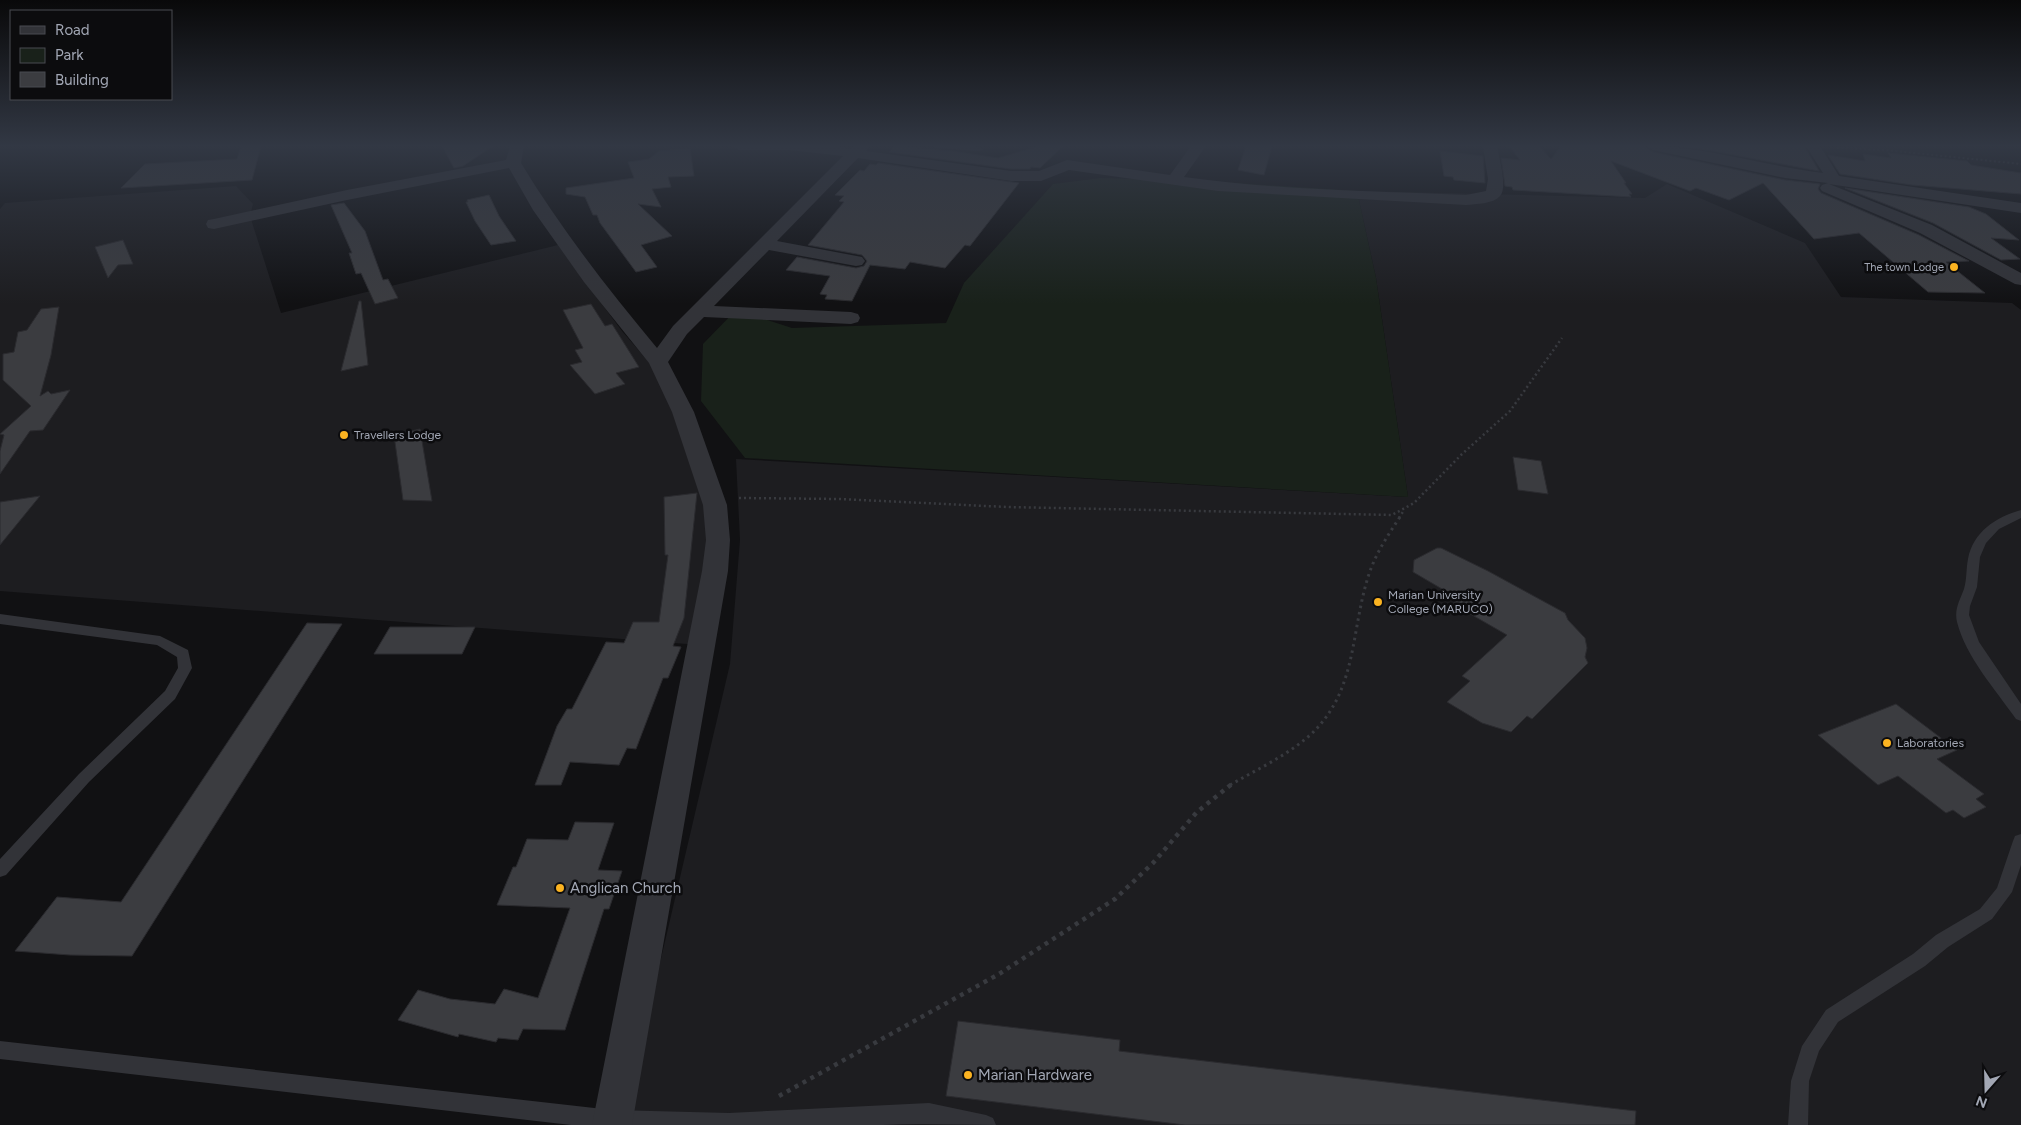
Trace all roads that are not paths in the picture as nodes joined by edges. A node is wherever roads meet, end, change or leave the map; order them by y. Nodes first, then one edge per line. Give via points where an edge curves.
1 (331, 198) edge
2 (534, 198) edge
3 (811, 198) edge
4 (1414, 198) edge
5 (1452, 198) edge
6 (1855, 198) edge
7 (1961, 198) edge
8 (2021, 208) edge
9 (214, 224) dead end
10 (766, 244) junction
11 (856, 261) dead end
12 (2018, 278) edge
13 (699, 311) junction
14 (851, 318) dead end
15 (658, 362) junction
16 (2021, 514) edge
17 (0, 619) edge
18 (2021, 715) edge
19 (2021, 841) edge
20 (0, 870) edge
21 (0, 1050) edge
22 (612, 1123) edge
23 (986, 1125) edge
24 (1798, 1125) edge

1 - 9 street
2 - 15 street via 590,278
3 - 10 street
4 - 5 street
6 - 12 street via 1926,229
7 - 8 street
10 - 11 street
10 - 13 street
13 - 14 street
13 - 15 street via 680,330
15 - 22 street via 682,412 713,499 718,540 678,778
16 - 18 lane via 2003,520 1990,530 1976,549 1973,578 1963,603 1963,619 1981,656
17 - 20 lane via 160,641 183,654 185,668 170,695 84,778
19 - 24 lane via 2004,892 1986,914 1832,1016 1811,1046 1800,1081
21 - 22 lane
22 - 23 lane via 729,1123 929,1113

